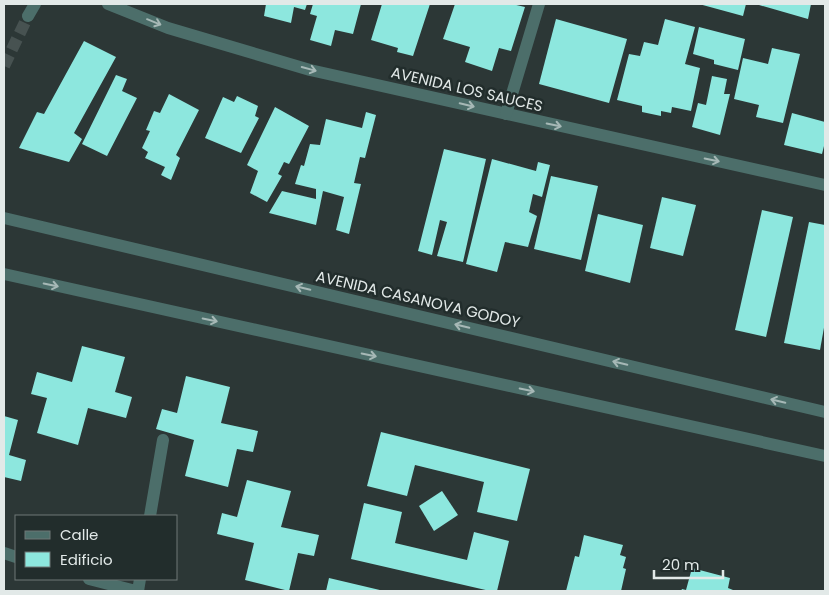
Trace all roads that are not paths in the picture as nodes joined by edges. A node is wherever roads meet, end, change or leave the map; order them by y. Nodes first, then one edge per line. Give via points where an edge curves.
1 (34, 4) edge
2 (108, 4) edge
3 (539, 4) edge
4 (28, 16) tunnel mouth
5 (506, 114) junction
6 (825, 185) edge
7 (4, 218) edge
8 (4, 274) edge
9 (825, 412) edge
10 (164, 440) dead end
11 (825, 456) edge
12 (150, 515) edge
13 (94, 580) edge
14 (137, 591) edge

1 - 4 street
2 -> 5 street, AVENIDA LOS SAUCES via 168,28 310,70
3 - 5 street
5 -> 6 street, AVENIDA LOS SAUCES
9 -> 7 street, AVENIDA CASANOVA GODOY
8 -> 11 street
10 - 12 street
13 - 14 street

